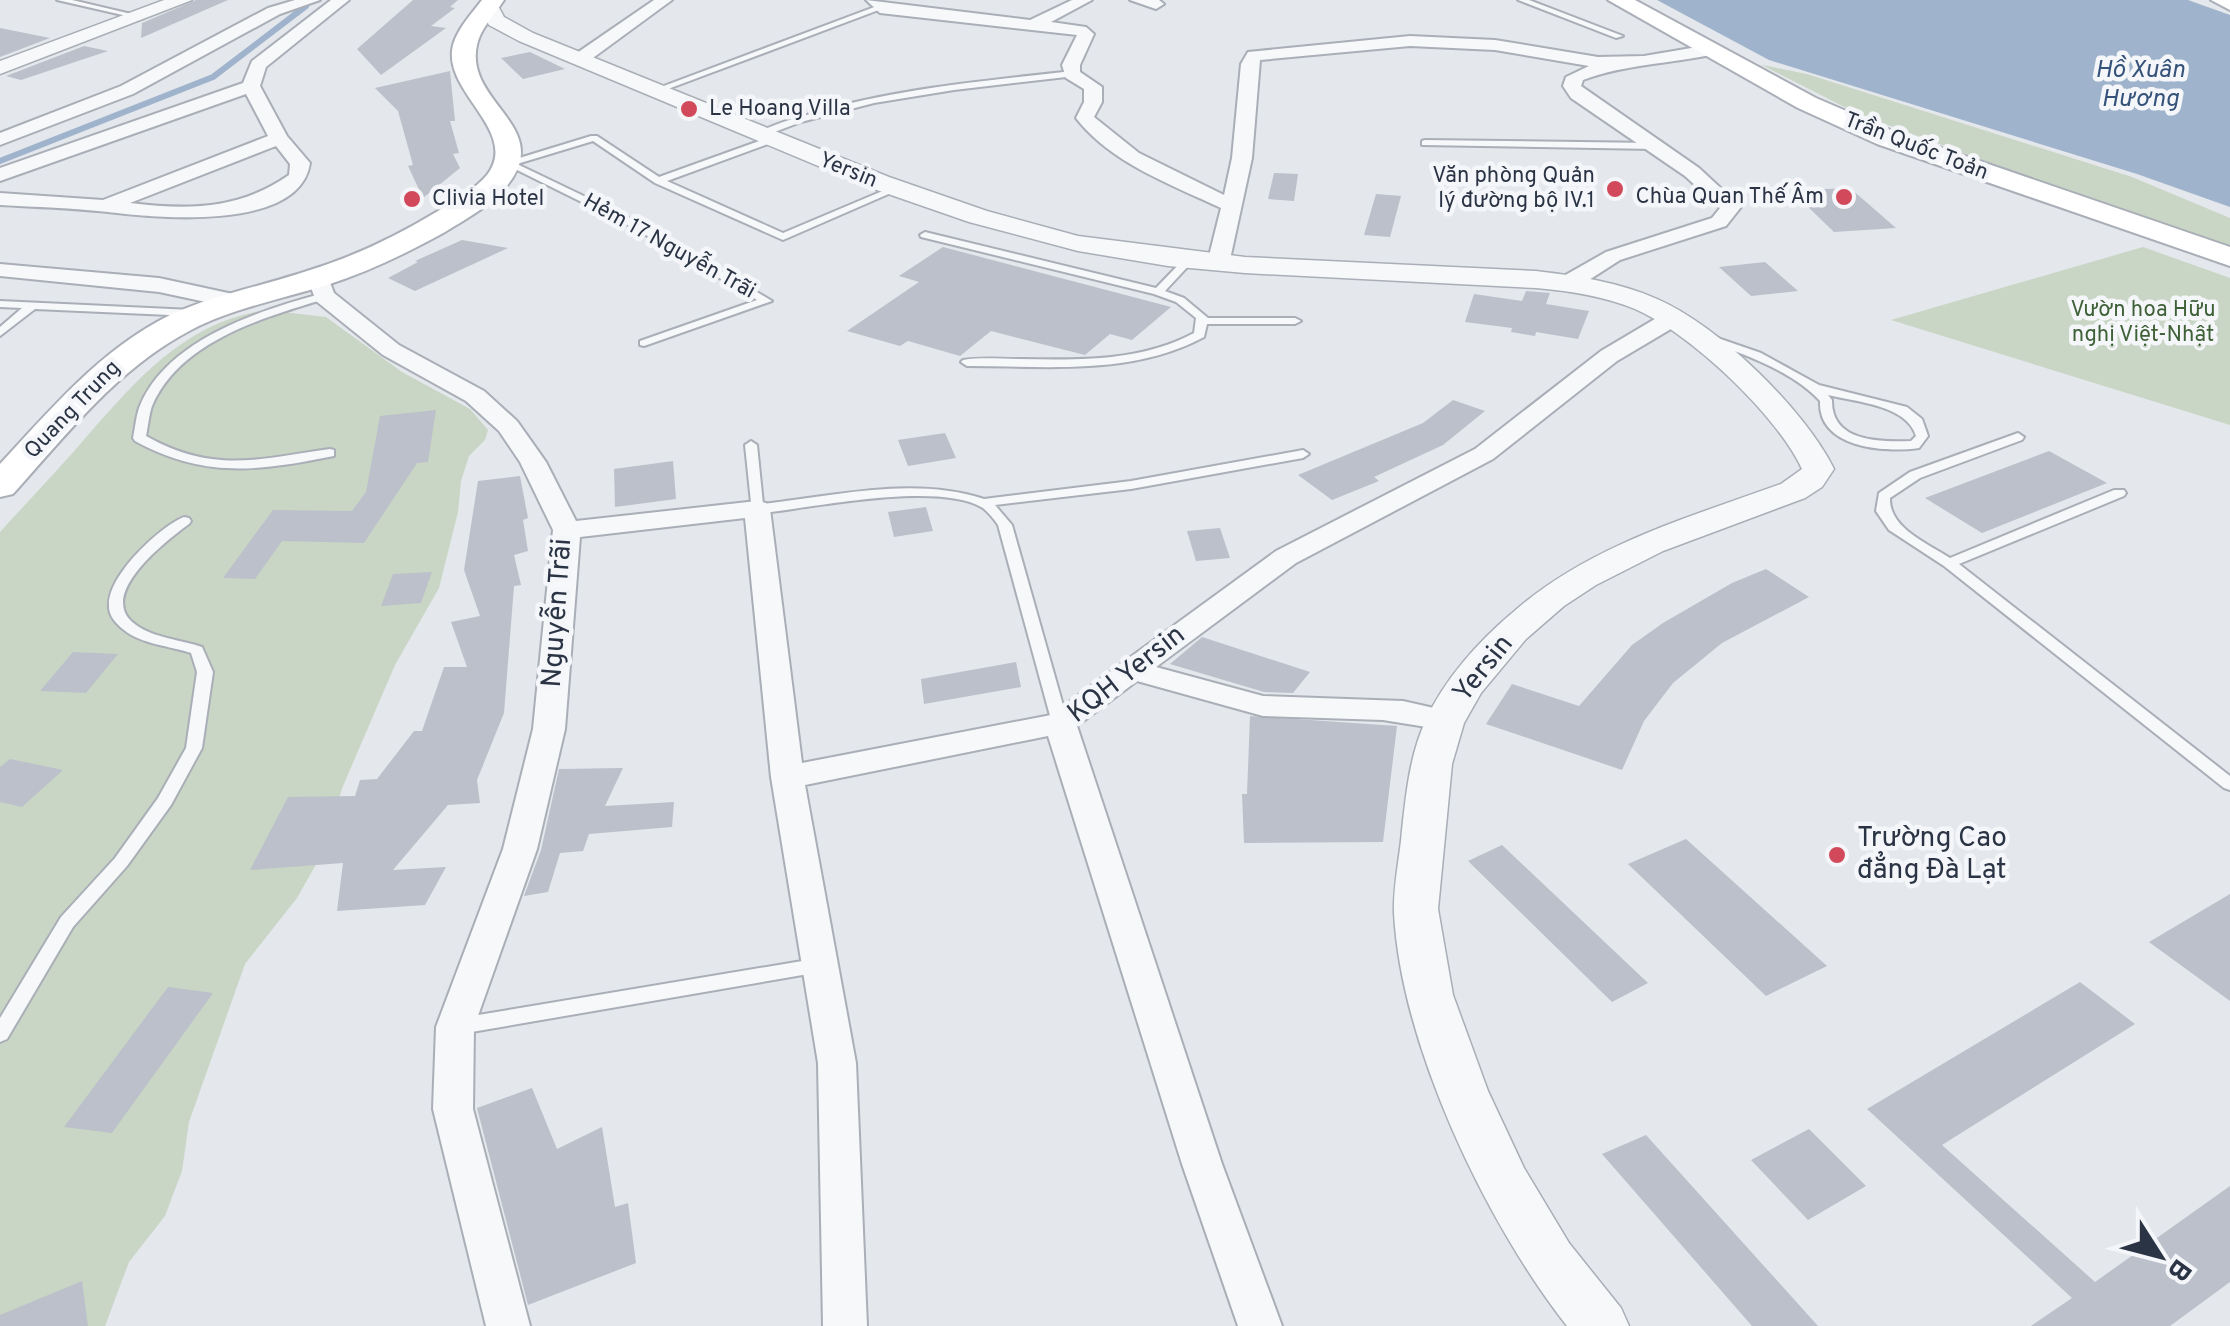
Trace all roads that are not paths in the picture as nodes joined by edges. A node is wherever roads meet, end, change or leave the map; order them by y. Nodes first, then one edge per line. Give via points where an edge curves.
1 (61, 0) edge
2 (182, 0) edge
3 (312, 0) edge
4 (341, 0) edge
5 (664, 0) edge
6 (1084, 0) edge
7 (1138, 0) edge
8 (1522, 0) edge
9 (1619, 0) edge
10 (2222, 0) edge
11 (2230, 3) edge
12 (877, 4) edge
13 (1156, 4) dead end
14 (497, 7) edge
15 (140, 17) junction
16 (1032, 26) junction
17 (1619, 36) dead end
18 (1709, 50) junction
19 (580, 59) junction
20 (1624, 62) junction
21 (4, 65) edge
22 (1072, 74) junction
23 (252, 86) junction
24 (657, 90) junction
25 (767, 137) junction
26 (279, 138) junction
27 (0, 140) edge
28 (1425, 143) dead end
29 (1654, 146) junction
30 (508, 164) junction
31 (0, 175) edge
32 (658, 181) junction
33 (895, 190) junction
34 (0, 199) edge
35 (105, 206) junction
36 (1232, 206) junction
37 (925, 235) dead end
38 (2230, 258) edge
39 (1203, 262) junction
40 (0, 270) edge
41 (1570, 282) junction
42 (321, 287) junction
43 (1158, 292) junction
44 (234, 301) junction
45 (0, 304) edge
46 (33, 305) junction
47 (201, 314) junction
48 (1202, 321) junction
49 (1295, 322) dead end
50 (1683, 325) junction
51 (0, 333) edge
52 (644, 343) dead end
53 (967, 362) dead end
54 (1816, 388) junction
55 (2018, 437) dead end
56 (751, 446) dead end
57 (1915, 446) junction
58 (330, 453) dead end
59 (1303, 454) dead end
60 (1944, 462) junction
61 (0, 486) edge
62 (2119, 493) dead end
63 (983, 503) junction
64 (757, 509) junction
65 (184, 521) dead end
66 (567, 530) junction
67 (1949, 563) junction
68 (1131, 669) junction
69 (1445, 720) junction
70 (1060, 723) junction
71 (787, 777) junction
72 (2230, 784) edge
73 (820, 965) junction
74 (456, 1027) junction
75 (0, 1034) edge
76 (508, 1326) edge
77 (845, 1326) edge
78 (1260, 1326) edge
79 (1600, 1326) edge

1 - 15 lane
2 - 15 street
3 - 27 street via 274,11 127,90
4 - 23 street via 258,65
5 - 19 street
6 - 16 street
7 - 13 street
8 - 17 lane
9 - 18 main road, Trần Quốc Toản
10 - 11 main road
12 - 16 street
12 - 24 lane
14 - 19 street, Yersin
14 - 30 main road via 482,53 489,107 506,138
15 - 21 street
16 - 22 street via 1086,34
18 - 20 street
18 - 38 main road, Trần Quốc Toản via 1886,138
19 - 24 street, Yersin
20 - 29 street via 1585,71 1572,86
20 - 36 street via 1433,41 1254,56
22 - 25 lane via 814,113
22 - 36 street via 1093,88 1085,118 1094,130
23 - 26 street
23 - 31 street
24 - 25 street, Yersin
25 - 32 lane
25 - 33 street, Yersin
26 - 35 street
26 - 35 street via 300,163 298,177 256,203 189,215
28 - 29 lane
29 - 41 street via 1728,200 1729,214 1613,256
30 - 32 lane via 594,138
30 - 42 main road via 469,204
30 - 52 lane, Hẻm 17 Nguyễn Trãi via 638,226 766,301
32 - 33 lane via 783,237
33 - 39 street, Yersin via 1083,244
34 - 35 street
36 - 39 street
37 - 43 lane
39 - 41 street, Yersin
39 - 43 lane
40 - 44 street via 158,285
41 - 50 street, Yersin via 1636,300
42 - 44 main road, Quang Trung
42 - 58 lane via 244,321 188,356 140,413 140,438 166,456 208,467
42 - 66 street, Nguyễn Trãi via 391,350 475,396 508,426
43 - 48 lane via 1180,300
44 - 47 main road, Quang Trung
45 - 46 lane
46 - 47 lane
46 - 51 lane
47 - 61 main road, Quang Trung via 122,358
48 - 49 lane
48 - 53 lane via 1200,336 1150,358
50 - 54 lane
50 - 68 street, KQH Yersin via 1609,356 1484,454 1286,558
50 - 69 street, Yersin via 1800,438 1818,469 1793,490 1596,570 1525,620
54 - 57 lane via 1831,426 1881,445
54 - 57 lane via 1903,410 1918,422 1922,436
55 - 60 lane
56 - 64 lane
57 - 60 lane
59 - 63 lane
60 - 67 lane via 1894,486 1884,496 1884,511 1894,527
62 - 67 lane
63 - 64 lane via 936,493
63 - 70 lane via 1005,526
64 - 66 street
64 - 71 street
65 - 75 lane via 150,545 116,590 117,613 130,628 197,650 206,672 194,748 121,862 66,922
66 - 74 street, Nguyễn Trãi via 548,729 520,850
67 - 72 lane
68 - 69 street via 1248,703 1406,708
68 - 70 street, KQH Yersin
69 - 79 street, Yersin via 1427,786 1416,910 1428,984 1446,1048 1508,1182 1550,1260
70 - 71 street
70 - 78 street, KQH Yersin
71 - 73 street
73 - 74 lane
73 - 77 street via 836,1063
74 - 76 street, Nguyễn Trãi via 453,1108

